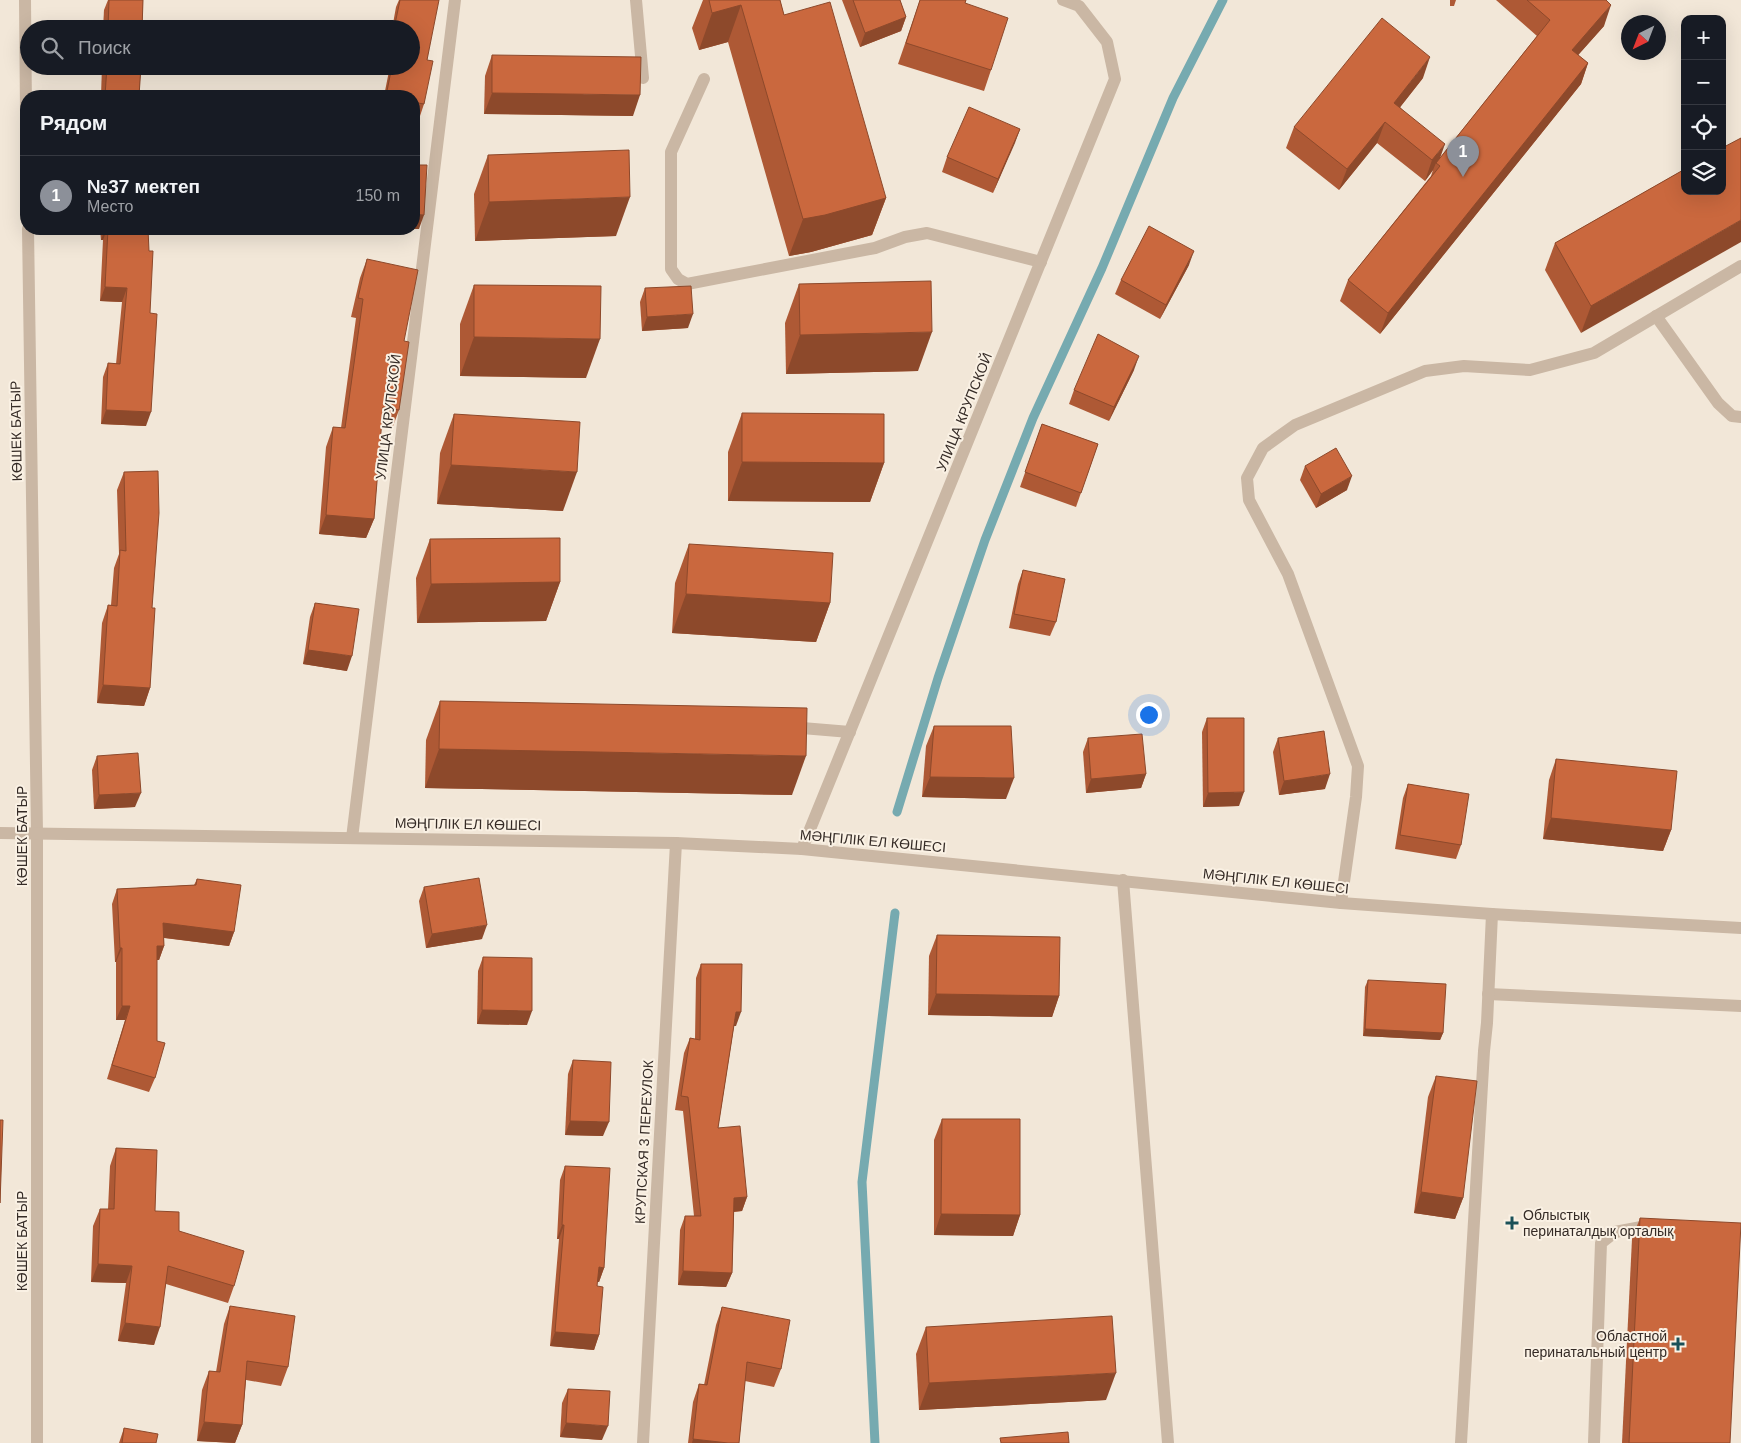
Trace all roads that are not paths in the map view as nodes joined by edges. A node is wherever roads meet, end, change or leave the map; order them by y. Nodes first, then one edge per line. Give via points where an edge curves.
1 (25, 0) edge
2 (455, 0) edge
3 (636, 0) edge
4 (1063, 0) edge
5 (25, 20) edge
6 (26, 75) edge
7 (643, 78) edge
8 (704, 79) dead end
9 (26, 90) edge
10 (28, 235) edge
11 (1041, 262) junction
12 (1741, 266) edge
13 (1656, 316) junction
14 (1741, 417) edge
15 (773, 726) edge
16 (850, 732) junction
17 (0, 833) edge
18 (37, 833) junction
19 (352, 838) junction
20 (676, 843) junction
21 (802, 850) junction
22 (1123, 880) junction
23 (1341, 902) junction
24 (1492, 914) junction
25 (1741, 928) edge
26 (1488, 994) junction
27 (1741, 1006) edge
28 (1667, 1225) edge
29 (37, 1443) edge
30 (643, 1443) edge
31 (1168, 1443) edge
32 (1461, 1443) edge
33 (1594, 1443) edge

1 - 5 street
2 - 19 street, УЛИЦА КРУПСКОЙ
3 - 7 street
4 - 11 street, УЛИЦА КРУПСКОЙ via 1078,6 1107,42 1115,79
6 - 9 street
8 - 11 street via 670,152 671,269 678,279 687,284 875,248 905,236 927,233
10 - 18 street, КӨШЕК БАТЫР
11 - 16 street, УЛИЦА КРУПСКОЙ
12 - 13 street
13 - 14 street via 1718,403 1732,416
13 - 23 street via 1594,353 1530,370 1464,366 1425,370 1296,425 1263,448 1247,478 1250,500 1288,574 1358,766
15 - 16 street
16 - 21 street, УЛИЦА КРУПСКОЙ
17 - 18 street, МӘҢГІЛІК ЕЛ КӨШЕСІ
18 - 19 street, МӘҢГІЛІК ЕЛ КӨШЕСІ
18 - 29 street, КӨШЕК БАТЫР
19 - 20 street, МӘҢГІЛІК ЕЛ КӨШЕСІ
20 - 21 street, МӘҢГІЛІК ЕЛ КӨШЕСІ
20 - 30 street, КРУПСКАЯ 3 ПЕРЕУЛОК
21 - 22 street, МӘҢГІЛІК ЕЛ КӨШЕСІ
22 - 23 street, МӘҢГІЛІК ЕЛ КӨШЕСІ
22 - 31 street
23 - 24 street, МӘҢГІЛІК ЕЛ КӨШЕСІ
24 - 25 street, МӘҢГІЛІК ЕЛ КӨШЕСІ
24 - 26 street
26 - 27 street
26 - 32 street
28 - 33 street via 1615,1232 1602,1243

